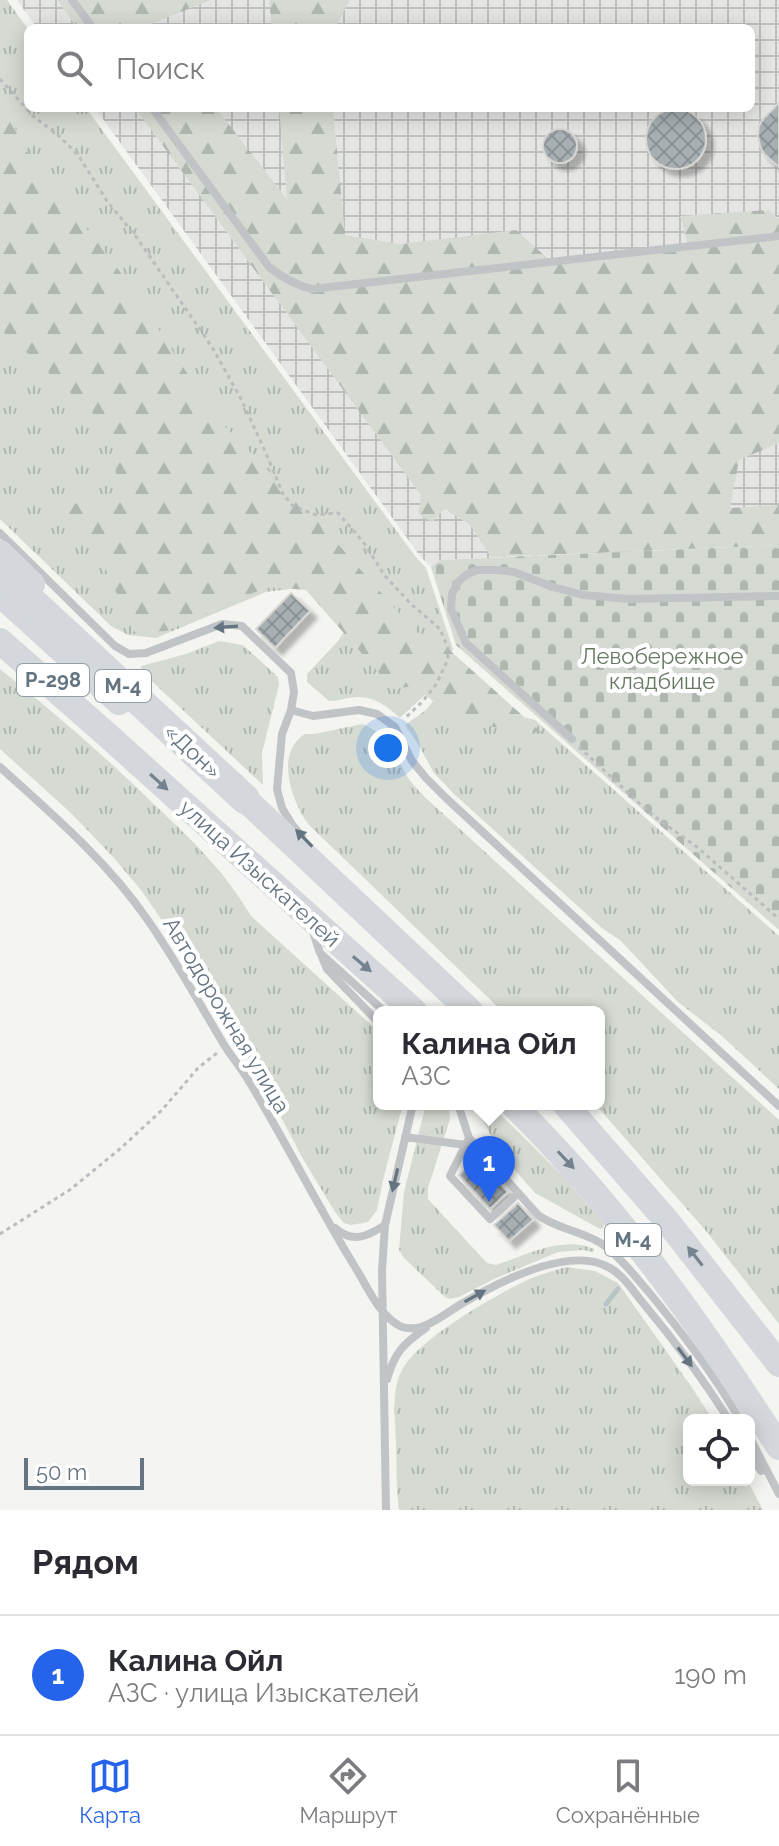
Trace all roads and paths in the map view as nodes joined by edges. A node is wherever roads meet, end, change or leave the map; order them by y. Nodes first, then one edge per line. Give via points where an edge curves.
1 (72, 0) edge
2 (90, 24) edge
3 (0, 79) edge
4 (24, 106) edge
5 (29, 112) edge
6 (155, 112) edge
7 (779, 236) edge
8 (0, 533) edge
9 (0, 553) edge
10 (0, 572) edge
11 (0, 594) edge
12 (779, 596) edge
13 (0, 627) edge
14 (0, 641) edge
15 (291, 710) junction
16 (395, 727) junction
17 (105, 733) junction
18 (572, 739) joint
19 (0, 767) edge
20 (245, 799) junction
21 (308, 842) dead end
22 (365, 899) dead end
23 (308, 917) junction
24 (779, 919) edge
25 (393, 937) junction
26 (320, 953) junction
27 (378, 1006) edge
28 (408, 1006) edge
29 (465, 1006) edge
30 (373, 1017) edge
31 (225, 1046) junction
32 (779, 1106) edge
33 (412, 1110) edge
34 (459, 1110) edge
35 (518, 1110) edge
36 (570, 1110) edge
37 (405, 1137) junction
38 (466, 1145) junction
39 (473, 1162) dead end
40 (457, 1163) junction
41 (464, 1170) dead end
42 (518, 1193) junction
43 (325, 1218) junction
44 (385, 1225) junction
45 (0, 1234) edge
46 (383, 1312) junction
47 (441, 1317) junction
48 (779, 1363) edge
49 (741, 1387) junction
50 (385, 1404) junction
51 (725, 1414) edge
52 (737, 1414) edge
53 (779, 1438) edge
54 (779, 1447) edge
55 (755, 1448) edge
56 (755, 1460) edge
57 (779, 1460) edge
58 (779, 1496) edge
59 (386, 1510) edge

1 - 2 lane
3 - 4 path
5 - 16 path via 78,155 212,347 283,494 293,506 316,515 338,513 385,576 440,629 449,650 437,683
6 - 7 lane via 269,267 312,289
15 -> 8 lane via 291,673 242,626 222,624 165,647 129,654
9 - 20 highway via 182,725
10 - 20 highway, «Дон» / М-4
11 - 20 highway, Р-298 via 156,734
12 - 18 lane via 629,599 583,595 514,572 477,570 466,575 452,594 451,609 466,643
13 - 17 highway, Р-298
14 - 17 highway, М-4
15 - 16 lane via 313,716 359,710 377,714
21 -> 15 lane via 282,808 277,789 282,734
16 - 32 lane via 412,761 436,788
17 -> 23 highway, улица Изыскателей / М-4
18 - 24 path via 651,814
19 - 31 lane, Автодорожная улица via 123,887 174,959
20 - 25 highway, улица Изыскателей / М-4
22 - 25 lane
23 - 26 lane
23 -> 28 highway, улица Изыскателей / М-4
25 - 29 highway, улица Изыскателей / М-4
26 - 27 lane
26 - 30 lane via 327,969
31 - 43 lane, Автодорожная улица
31 - 45 path via 121,1148 71,1189
33 - 37 lane
34 - 38 lane
35 -> 49 highway, М-4 via 639,1247
48 -> 36 highway, М-4
37 - 38 lane
37 -> 44 lane
38 - 39 lane
38 - 40 lane
38 - 42 lane
40 - 41 lane
40 - 42 lane via 450,1176 490,1219
42 - 52 lane via 547,1222 592,1237 623,1262 696,1352
43 - 44 lane via 347,1236 359,1237
43 - 46 lane, Автодорожная улица
44 - 46 lane
46 - 47 lane via 409,1328
46 - 50 lane
47 - 50 lane via 392,1360
47 -> 51 lane via 538,1268 566,1261 606,1265 619,1273 660,1324
49 - 53 lane
49 - 54 highway, М-4
49 - 57 lane
50 - 59 lane
55 - 58 lane
56 - 58 lane

